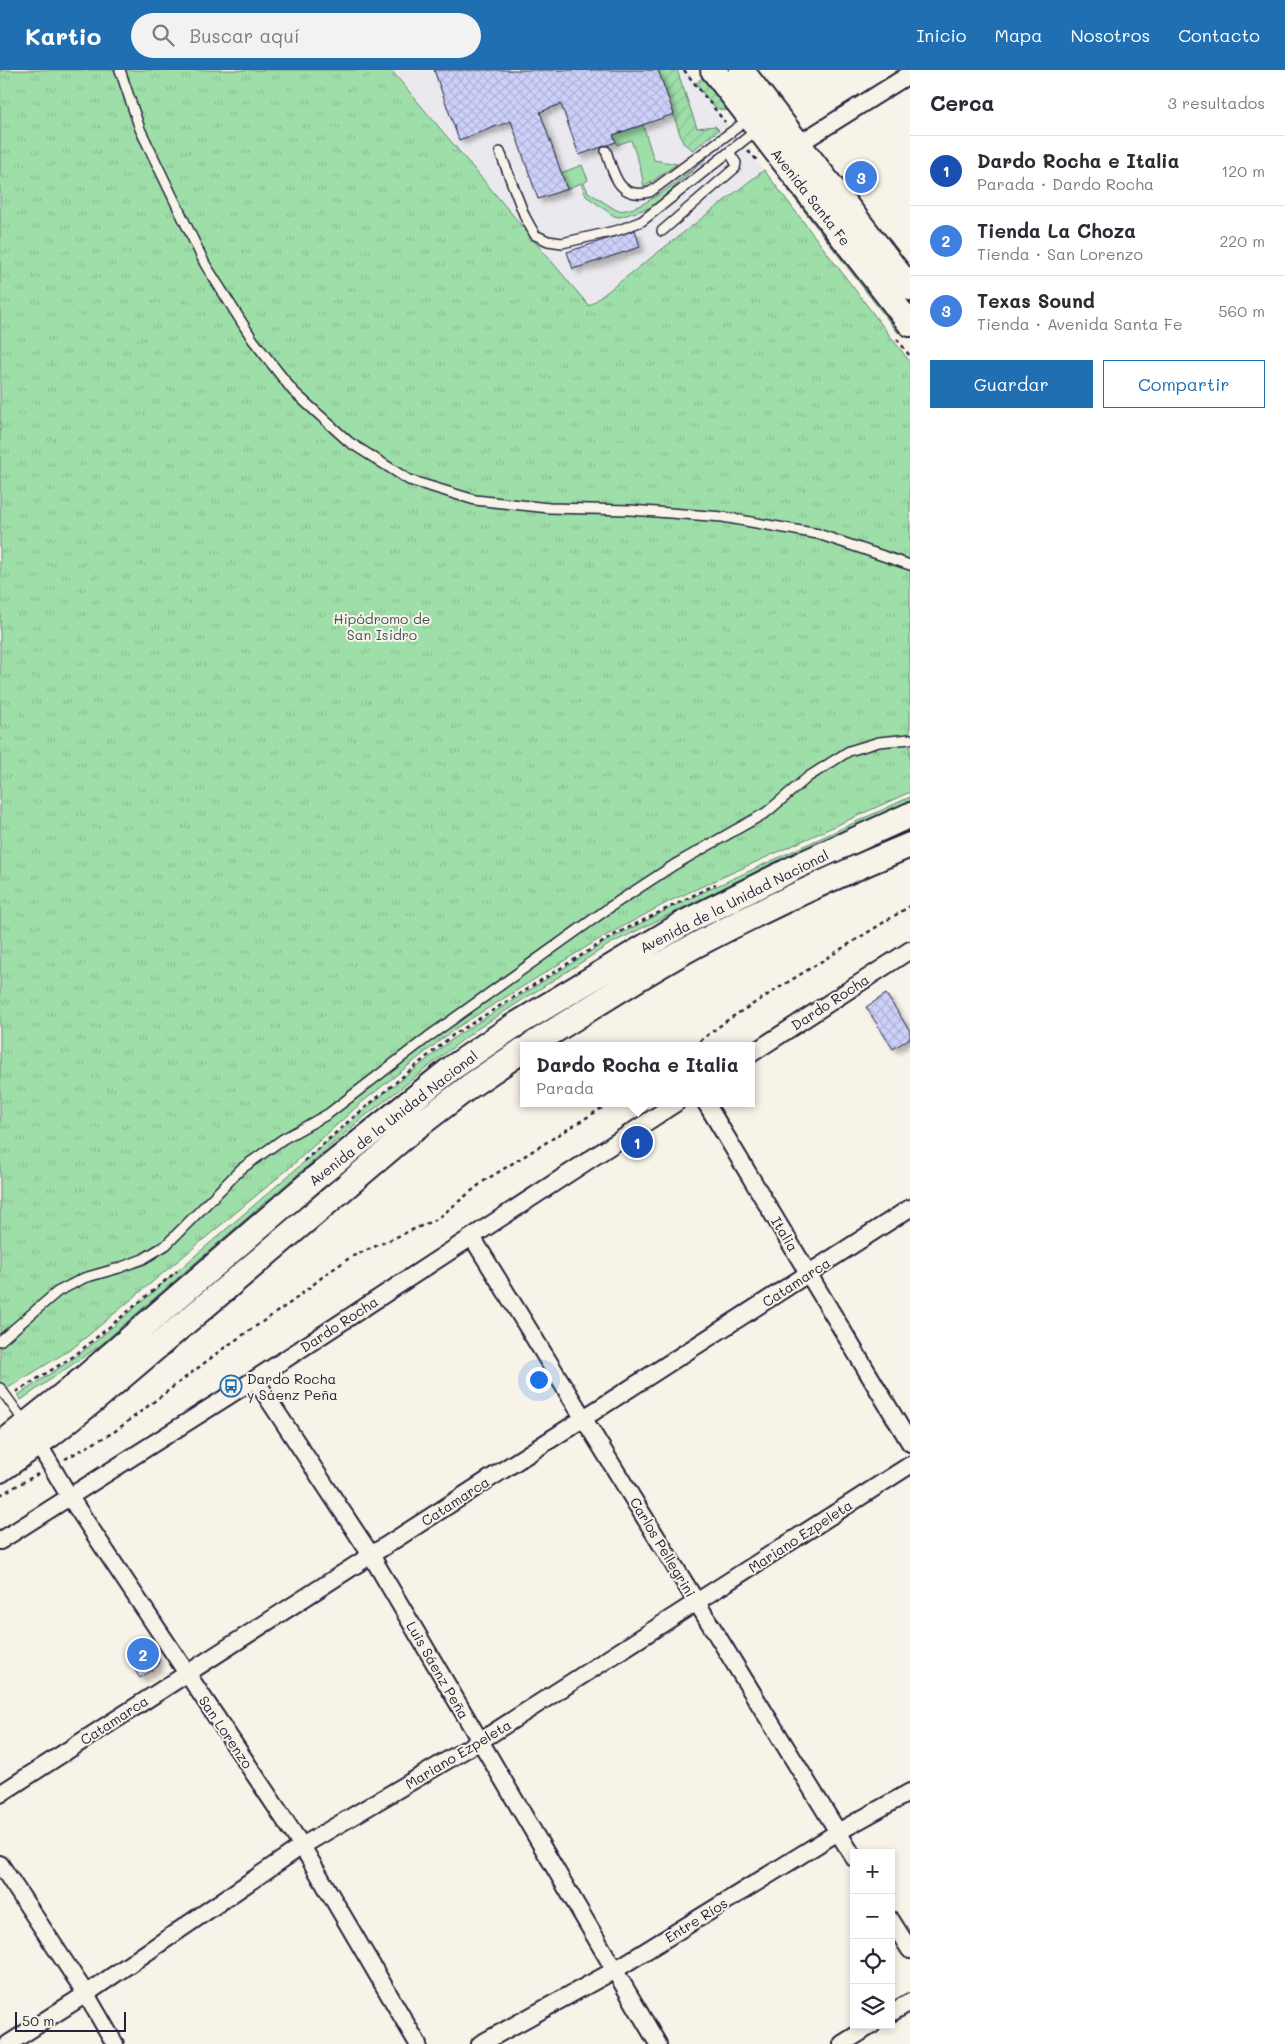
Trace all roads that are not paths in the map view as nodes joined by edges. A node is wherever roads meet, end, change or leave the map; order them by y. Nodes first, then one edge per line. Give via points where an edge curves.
1 (120, 70) edge
2 (713, 70) edge
3 (741, 70) edge
4 (910, 74) edge
5 (759, 118) junction
6 (789, 150) junction
7 (606, 151) dead end
8 (500, 152) dead end
9 (729, 152) junction
10 (662, 231) dead end
11 (910, 288) edge
12 (910, 324) edge
13 (910, 565) edge
14 (910, 740) edge
15 (910, 816) edge
16 (910, 845) edge
17 (909, 953) edge
18 (537, 1042) edge
19 (755, 1051) edge
20 (520, 1052) edge
21 (670, 1107) edge
22 (708, 1107) edge
23 (910, 1208) edge
24 (472, 1237) junction
25 (808, 1273) junction
26 (0, 1341) edge
27 (255, 1380) junction
28 (0, 1388) edge
29 (584, 1418) junction
30 (32, 1434) junction
31 (910, 1442) edge
32 (0, 1445) edge
33 (910, 1465) edge
34 (0, 1470) edge
35 (69, 1496) junction
36 (0, 1541) edge
37 (371, 1555) junction
38 (697, 1602) junction
39 (187, 1672) junction
40 (480, 1741) junction
41 (910, 1792) edge
42 (0, 1794) edge
43 (838, 1832) junction
44 (302, 1846) junction
45 (850, 1852) edge
46 (0, 1864) edge
47 (895, 1926) edge
48 (910, 1950) edge
49 (614, 1970) junction
50 (86, 1994) junction
51 (910, 2002) edge
52 (895, 2011) edge
53 (866, 2029) edge
54 (8, 2044) edge
55 (114, 2044) edge
56 (418, 2044) edge
57 (480, 2044) edge
58 (658, 2044) edge
59 (842, 2044) edge

1 - 13 lane via 140,129 205,264 253,340 293,391 342,436 402,476 475,500 549,508 722,517 818,534
2 - 5 main road, Avenida Santa Fe
3 - 5 main road, Avenida Santa Fe
4 - 6 street
5 - 6 main road, Avenida Santa Fe
5 - 7 lane via 650,192 630,193 623,188 617,181
5 - 9 lane
6 - 11 main road, Avenida Santa Fe
6 - 12 main road, Avenida Santa Fe
8 - 9 lane via 525,217 536,235 562,243 619,230 642,221
9 - 10 lane via 736,162 735,168
14 - 26 lane via 879,742 849,751 808,777 767,812 674,865 613,905 428,1037 328,1114 283,1139 241,1169 166,1245 143,1259 84,1278 57,1292
15 - 30 main road, Avenida de la Unidad Nacional via 811,860 684,923 512,1027 452,1068 313,1180 83,1379
16 - 18 main road, Avenida de la Unidad Nacional via 812,888 696,945
17 - 19 street, Dardo Rocha
20 - 30 main road, Avenida de la Unidad Nacional via 410,1132 100,1396
21 - 24 street, Dardo Rocha
22 - 25 street, Italia
23 - 25 street, Catamarca
24 - 27 street, Dardo Rocha
24 - 29 street, Carlos Pellegrini
25 - 29 street, Catamarca
25 - 31 street, Italia
27 - 35 street, Dardo Rocha
27 - 37 street, Luis Sáenz Peña
28 - 30 lane
29 - 37 street, Catamarca
29 - 38 street, Carlos Pellegrini
30 - 32 main road, Avenida de la Unidad Nacional
30 - 34 main road, Avenida de la Unidad Nacional
30 - 35 street, San Lorenzo
33 - 38 street, Mariano Ezpeleta
35 - 36 street, Dardo Rocha
35 - 39 street, San Lorenzo
37 - 39 street, Catamarca
37 - 40 street, Luis Sáenz Peña
38 - 40 street, Mariano Ezpeleta
38 - 43 street, Carlos Pellegrini
39 - 42 street, Catamarca
39 - 44 street, San Lorenzo
40 - 44 street, Mariano Ezpeleta
40 - 49 street, Luis Sáenz Peña
41 - 43 street, Entre Ríos
43 - 45 street, Carlos Pellegrini
43 - 49 street, Entre Ríos
44 - 50 street, Mariano Ezpeleta
44 - 56 street, San Lorenzo
46 - 50 street
47 - 48 street
49 - 57 street, Entre Ríos
49 - 58 street, Luis Sáenz Peña
50 - 54 street, Mariano Ezpeleta
50 - 55 street
51 - 52 street
53 - 59 street

